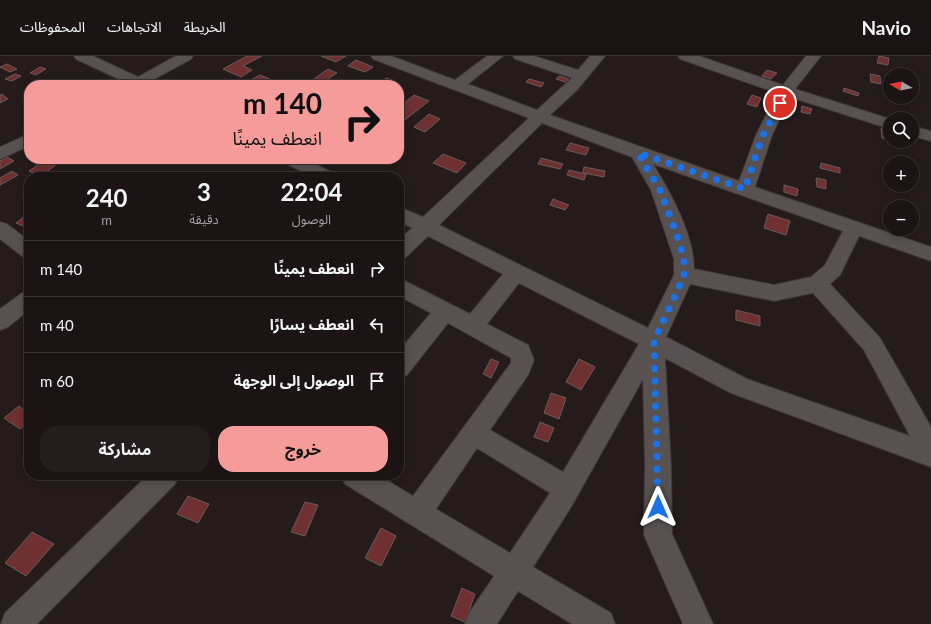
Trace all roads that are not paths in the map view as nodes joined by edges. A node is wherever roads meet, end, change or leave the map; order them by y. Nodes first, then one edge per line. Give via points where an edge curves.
1 (81, 56) edge
2 (186, 56) edge
3 (379, 56) edge
4 (496, 56) edge
5 (520, 56) edge
6 (598, 56) edge
7 (685, 56) edge
8 (814, 56) edge
9 (582, 76) junction
10 (130, 80) edge
11 (145, 80) edge
12 (456, 86) junction
13 (785, 91) junction
14 (540, 116) junction
15 (883, 122) edge
16 (919, 133) edge
17 (931, 136) edge
18 (24, 142) edge
19 (638, 153) junction
20 (0, 154) edge
21 (302, 164) edge
22 (317, 172) edge
23 (745, 189) junction
24 (404, 215) edge
25 (426, 226) junction
26 (854, 227) junction
27 (0, 229) edge
28 (24, 247) edge
29 (404, 247) edge
30 (931, 254) edge
31 (516, 272) junction
32 (684, 276) junction
33 (817, 284) junction
34 (404, 289) edge
35 (24, 303) edge
36 (445, 311) junction
37 (0, 321) edge
38 (473, 326) junction
39 (654, 341) junction
40 (404, 362) edge
41 (474, 433) junction
42 (931, 450) edge
43 (931, 455) edge
44 (161, 480) edge
45 (362, 480) edge
46 (567, 489) junction
47 (417, 514) junction
48 (514, 572) junction
49 (16, 624) edge
50 (480, 624) edge
51 (600, 624) edge
52 (698, 624) edge

1 - 10 street
2 - 11 street
3 - 12 street
4 - 12 street
5 - 9 street
6 - 9 street
7 - 13 street
8 - 13 street
9 - 14 street
12 - 14 street
13 - 15 street
13 - 23 street via 762,137
14 - 19 street
14 - 25 street
16 - 17 street
18 - 20 street
19 - 23 street
19 - 32 street via 660,190 676,232 684,259
21 - 22 street
23 - 26 street
24 - 25 street
25 - 29 street
25 - 31 street
26 - 30 street
26 - 33 street via 833,270
27 - 28 street
31 - 38 street
31 - 39 street
32 - 33 street via 774,293
32 - 39 street
33 - 42 street via 872,344
34 - 36 street
35 - 37 street
36 - 38 street
36 - 40 street
38 - 41 street via 520,352 523,360
39 - 43 street via 739,386
39 - 46 street
39 - 52 street via 658,535
41 - 46 street
41 - 47 street
44 - 49 street
45 - 47 street
46 - 48 street
47 - 48 street
48 - 50 street
48 - 51 street

